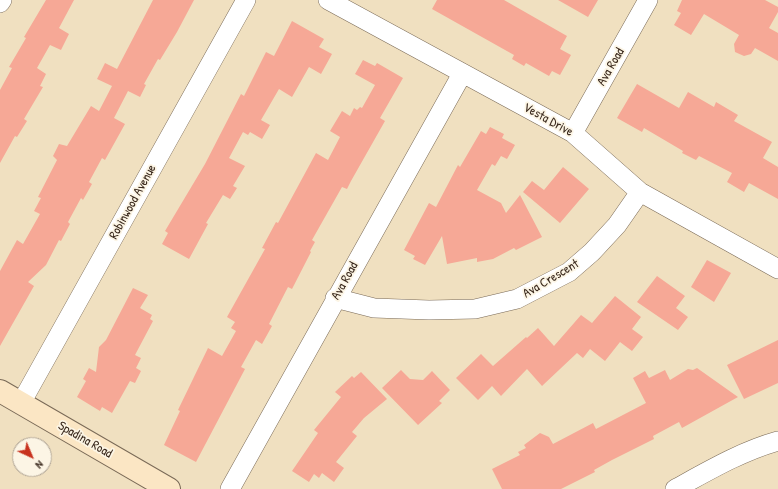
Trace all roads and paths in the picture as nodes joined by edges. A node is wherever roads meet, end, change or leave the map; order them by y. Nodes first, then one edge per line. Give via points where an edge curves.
1 (2, 0) edge
2 (246, 0) edge
3 (328, 0) edge
4 (648, 0) edge
5 (0, 3) edge
6 (462, 74) junction
7 (573, 133) junction
8 (640, 192) junction
9 (778, 269) edge
10 (335, 298) junction
11 (0, 392) edge
12 (21, 403) junction
13 (778, 441) edge
14 (699, 484) edge
15 (169, 489) edge
16 (230, 489) edge
17 (675, 489) edge

1 - 5 street
2 - 12 street, Robinwood Avenue
3 - 6 street, Vesta Drive
4 - 7 street, Ava Road
6 - 7 street, Vesta Drive
6 - 10 street, Ava Road
7 - 8 street, Vesta Drive
8 - 9 street, Vesta Drive
8 - 10 street, Ava Crescent via 617,225 592,252 569,272 518,299 475,309 429,310 374,308
10 - 16 street, Ava Road
11 - 12 street, Spadina Road
12 - 15 street, Spadina Road
13 - 14 street via 728,460
14 - 17 street

